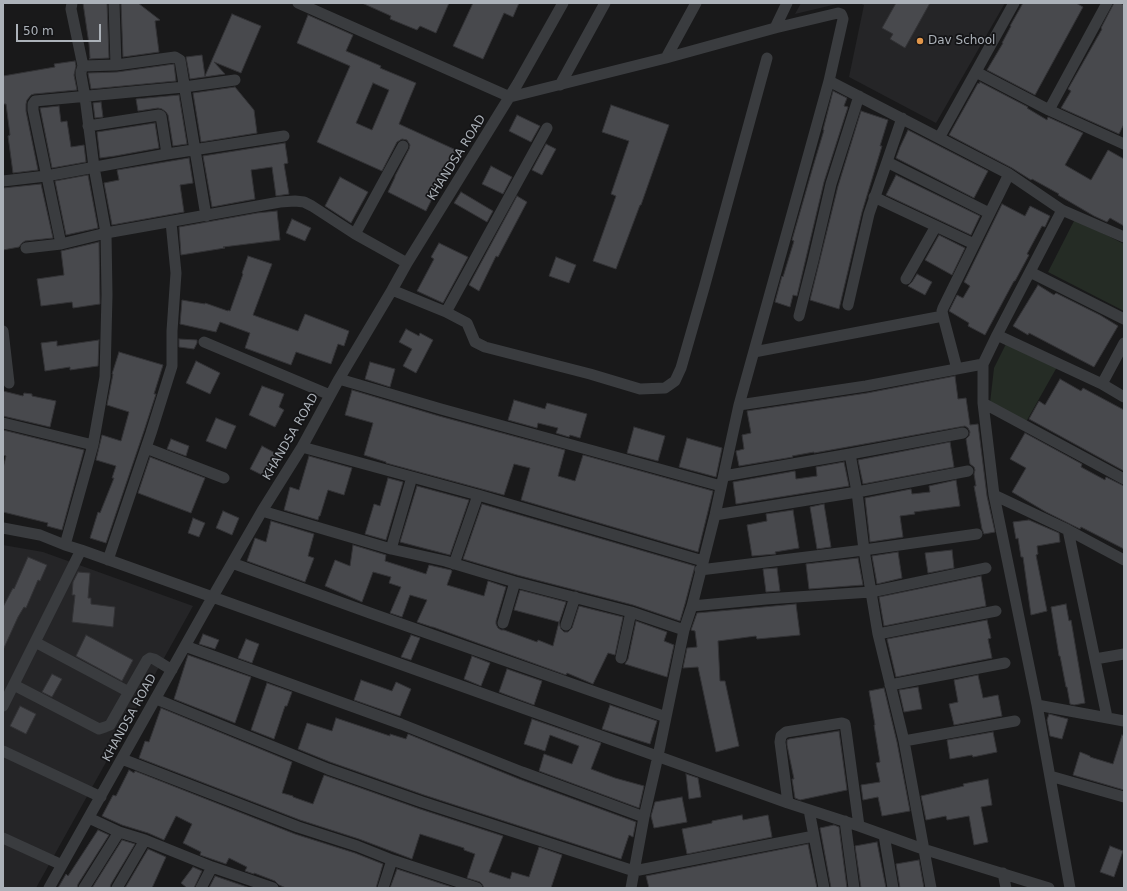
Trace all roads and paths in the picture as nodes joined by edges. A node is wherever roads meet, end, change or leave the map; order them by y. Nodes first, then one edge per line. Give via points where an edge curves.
1 (72, 3) edge
2 (114, 3) edge
3 (298, 3) edge
4 (563, 3) edge
5 (605, 3) edge
6 (696, 3) edge
7 (787, 3) edge
8 (1014, 3) edge
9 (1107, 3) edge
10 (775, 28) junction
11 (666, 58) junction
12 (767, 58) dead end
13 (116, 64) junction
14 (83, 66) junction
15 (976, 72) junction
16 (235, 80) dead end
17 (829, 81) junction
18 (560, 85) junction
19 (184, 87) junction
20 (859, 96) junction
21 (85, 97) junction
22 (510, 97) junction
23 (1049, 110) junction
24 (902, 118) junction
25 (88, 126) junction
26 (547, 128) dead end
27 (284, 136) dead end
28 (939, 138) junction
29 (1124, 144) edge
30 (403, 146) dead end
31 (195, 150) junction
32 (167, 154) junction
33 (887, 162) junction
34 (94, 167) junction
35 (1009, 174) junction
36 (46, 176) junction
37 (3, 181) edge
38 (874, 197) junction
39 (1062, 210) junction
40 (989, 213) junction
41 (206, 216) junction
42 (171, 222) junction
43 (936, 226) junction
44 (106, 233) junction
45 (355, 234) junction
46 (1124, 237) edge
47 (61, 244) junction
48 (974, 244) junction
49 (26, 248) dead end
50 (408, 263) junction
51 (1030, 272) junction
52 (906, 280) dead end
53 (392, 290) junction
54 (848, 305) dead end
55 (446, 312) junction
56 (799, 316) dead end
57 (943, 316) junction
58 (1124, 319) edge
59 (3, 331) edge
60 (997, 335) junction
61 (204, 342) dead end
62 (1124, 343) edge
63 (754, 352) junction
64 (983, 364) junction
65 (957, 369) junction
66 (339, 379) junction
67 (9, 383) dead end
68 (1102, 384) junction
69 (330, 396) junction
70 (1124, 397) edge
71 (983, 403) junction
72 (739, 406) junction
73 (3, 423) edge
74 (962, 433) dead end
75 (93, 445) junction
76 (302, 447) junction
77 (146, 448) junction
78 (850, 454) junction
79 (968, 471) dead end
80 (412, 477) junction
81 (224, 478) dead end
82 (1124, 479) edge
83 (722, 481) junction
84 (857, 492) junction
85 (478, 494) junction
86 (994, 495) junction
87 (262, 511) junction
88 (715, 515) junction
89 (3, 528) edge
90 (1068, 530) junction
91 (977, 534) dead end
92 (65, 545) junction
93 (392, 549) junction
94 (81, 550) junction
95 (864, 550) junction
96 (108, 560) junction
97 (1124, 560) edge
98 (232, 563) junction
99 (454, 564) junction
100 (702, 566) junction
101 (986, 568) dead end
102 (515, 582) junction
103 (871, 592) junction
104 (575, 597) junction
105 (212, 598) junction
106 (692, 606) junction
107 (996, 611) dead end
108 (631, 612) junction
109 (503, 623) dead end
110 (566, 625) dead end
111 (684, 630) junction
112 (878, 634) junction
113 (35, 642) junction
114 (185, 646) junction
115 (1124, 654) edge
116 (621, 658) dead end
117 (1095, 659) junction
118 (1005, 663) dead end
119 (172, 670) junction
120 (14, 685) junction
121 (890, 685) junction
122 (128, 692) junction
123 (156, 699) junction
124 (1037, 705) junction
125 (3, 706) edge
126 (666, 717) junction
127 (1107, 717) junction
128 (1124, 720) edge
129 (1015, 721) dead end
130 (904, 742) junction
131 (3, 751) edge
132 (658, 756) junction
133 (122, 759) junction
134 (1050, 776) junction
135 (101, 797) junction
136 (1124, 797) edge
137 (788, 803) junction
138 (809, 810) junction
139 (644, 817) junction
140 (89, 818) junction
141 (845, 821) junction
142 (858, 826) junction
143 (119, 832) junction
144 (884, 835) junction
145 (814, 836) junction
146 (3, 838) edge
147 (145, 840) junction
148 (923, 849) junction
149 (392, 860) junction
150 (62, 866) junction
151 (212, 867) junction
152 (634, 871) junction
153 (1003, 873) junction
154 (471, 887) edge
155 (49, 888) edge
156 (84, 888) edge
157 (117, 888) edge
158 (201, 888) edge
159 (273, 888) edge
160 (383, 888) edge
161 (631, 888) edge
162 (824, 888) edge
163 (854, 888) edge
164 (893, 888) edge
165 (931, 888) edge
166 (1006, 888) edge
167 (1049, 888) edge
168 (1070, 888) edge

1 - 14 street via 71,9
2 - 13 street
3 - 22 street
4 - 22 street, KHANDSA ROAD
5 - 18 street
6 - 11 street
7 - 10 street
8 - 15 street
9 - 23 street
10 - 11 street
10 - 17 street via 841,14 843,19
11 - 18 street
12 - 55 street via 704,288 675,381 665,388 640,389 485,347 475,342 468,323
13 - 14 street
13 - 19 street via 178,58
14 - 21 street via 81,75
15 - 23 street
15 - 28 street
16 - 19 street
17 - 20 street
17 - 63 street
18 - 22 street
19 - 21 street
19 - 31 street
20 - 24 street
20 - 56 street via 831,184
21 - 25 street
21 - 36 street via 35,101 33,104
22 - 50 street, KHANDSA ROAD
23 - 29 street
24 - 28 street
24 - 33 street
25 - 32 street via 161,116
25 - 34 street
26 - 55 street
27 - 31 street
28 - 35 street
30 - 45 street
31 - 32 street
31 - 41 street
32 - 34 street
33 - 38 street
33 - 40 street
34 - 36 street
34 - 44 street
35 - 39 street
35 - 40 street
36 - 37 street
36 - 47 street
38 - 43 street
38 - 54 street
39 - 46 street
39 - 51 street
40 - 48 street
41 - 42 street
41 - 45 street via 280,202 304,202
42 - 44 street
42 - 77 street via 176,273 172,366
43 - 48 street
43 - 52 street
44 - 47 street
44 - 75 street via 105,378
45 - 50 street
47 - 49 street
48 - 57 street via 943,308
50 - 53 street, KHANDSA ROAD
51 - 58 street
51 - 60 street
53 - 55 street
53 - 66 street, KHANDSA ROAD
57 - 63 street
57 - 65 street
59 - 67 street
60 - 64 street
60 - 68 street
61 - 69 street
62 - 68 street
63 - 72 street
64 - 65 street
64 - 71 street
65 - 72 street
66 - 69 street, KHANDSA ROAD
66 - 83 street via 441,409
68 - 70 street
69 - 76 street, KHANDSA ROAD
71 - 82 street
71 - 86 street
72 - 83 street
73 - 75 street
74 - 78 street
75 - 92 street
76 - 80 street
76 - 87 street, KHANDSA ROAD
77 - 81 street
77 - 96 street
78 - 83 street
78 - 84 street
79 - 84 street
80 - 85 street
80 - 93 street
83 - 88 street
84 - 88 street
84 - 95 street
85 - 99 street
85 - 100 street
86 - 90 street
86 - 124 street
87 - 93 street
87 - 98 street, KHANDSA ROAD
88 - 100 street
89 - 92 street via 40,535
90 - 97 street
90 - 117 street
91 - 95 street
92 - 94 street
93 - 99 street
94 - 96 street
94 - 113 street
95 - 100 street
95 - 103 street
96 - 105 street
98 - 105 street, KHANDSA ROAD
98 - 126 street
99 - 102 street
100 - 106 street
101 - 103 street
102 - 104 street
102 - 109 street
103 - 106 street
103 - 112 street
104 - 108 street
104 - 110 street
105 - 114 street, KHANDSA ROAD
105 - 132 street
106 - 111 street
107 - 112 street
108 - 111 street
108 - 116 street
111 - 126 street
112 - 121 street
113 - 120 street
113 - 122 street
114 - 119 street, KHANDSA ROAD
114 - 139 street via 402,724
115 - 117 street
117 - 127 street
118 - 121 street
119 - 122 street via 150,658
119 - 123 street, KHANDSA ROAD
120 - 122 street via 99,729 110,724
120 - 125 street
121 - 130 street
123 - 133 street, KHANDSA ROAD
123 - 152 street via 328,768 422,802
124 - 127 street
124 - 134 street
126 - 132 street
127 - 128 street
129 - 130 street
130 - 148 street
131 - 135 street
132 - 137 street
132 - 139 street
133 - 135 street, KHANDSA ROAD
133 - 149 street via 298,827
134 - 136 street
134 - 168 street
135 - 140 street, KHANDSA ROAD
137 - 138 street
137 - 142 street via 781,736 786,732 842,723 846,730
138 - 141 street
138 - 145 street
139 - 152 street
140 - 143 street
140 - 150 street, KHANDSA ROAD
141 - 142 street
141 - 163 street
142 - 144 street
143 - 147 street
143 - 156 street
144 - 148 street
144 - 164 street
145 - 152 street
145 - 162 street
146 - 150 street
147 - 151 street
147 - 157 street
148 - 153 street
148 - 165 street
149 - 154 street
149 - 160 street
150 - 155 street, KHANDSA ROAD
151 - 158 street
151 - 159 street
152 - 161 street
153 - 166 street
153 - 167 street

